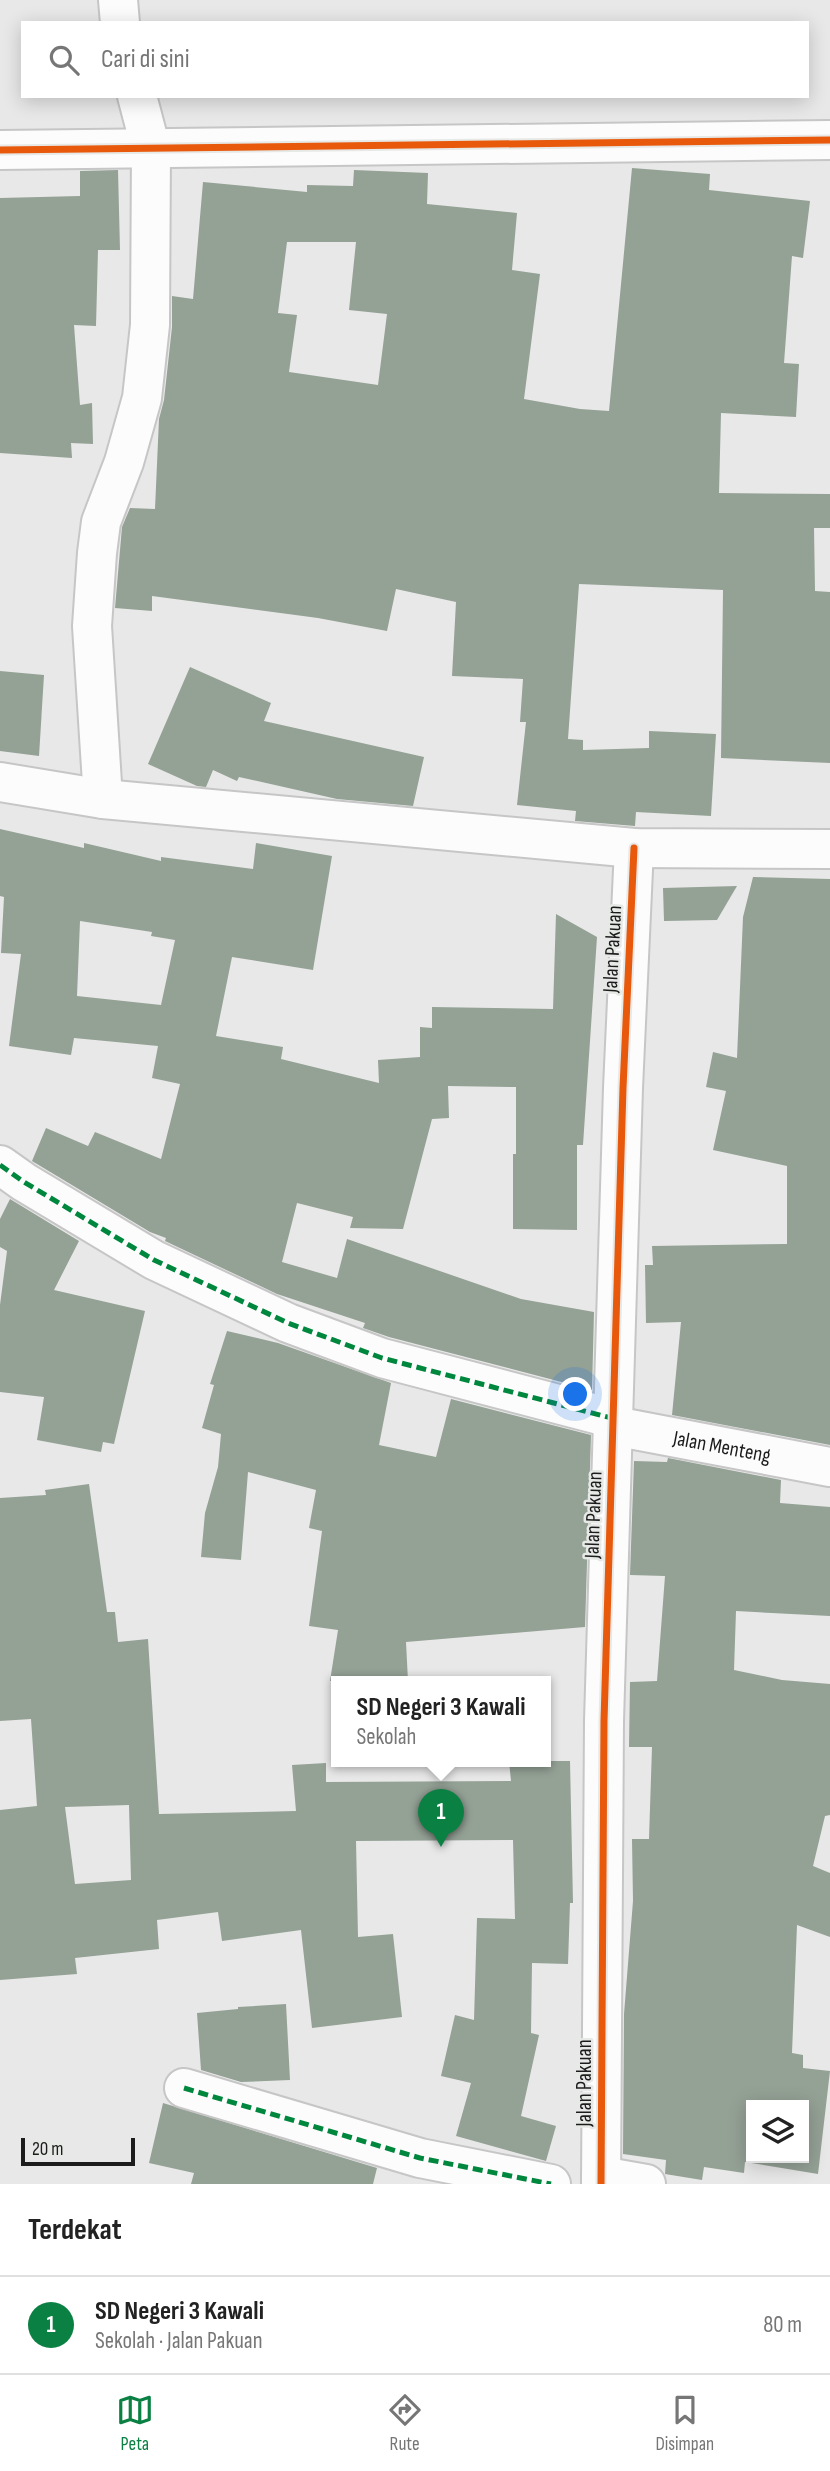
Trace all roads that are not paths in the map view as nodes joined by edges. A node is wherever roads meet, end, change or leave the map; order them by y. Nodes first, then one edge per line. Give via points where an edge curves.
1 (118, 0) edge
2 (120, 21) edge
3 (138, 98) edge
4 (830, 140) edge
5 (152, 149) junction
6 (0, 150) edge
7 (0, 782) edge
8 (103, 799) junction
9 (634, 848) junction
10 (830, 849) edge
11 (0, 1165) edge
12 (614, 1422) junction
13 (830, 1467) edge
14 (184, 2088) dead end
15 (601, 2180) edge
16 (551, 2184) edge
17 (646, 2184) edge

1 - 2 street
3 - 5 street
4 - 5 street
5 - 6 street
5 - 8 street via 148,359 134,431 101,522 93,588
7 - 8 street
8 - 9 street
9 - 10 street
9 - 12 street, Jalan Pakuan
11 - 12 street, Jalan Menteng via 154,1260 288,1323 382,1358
12 - 13 street, Jalan Menteng
12 - 15 street, Jalan Pakuan via 604,1721
14 - 16 street via 420,2158
15 - 17 street

